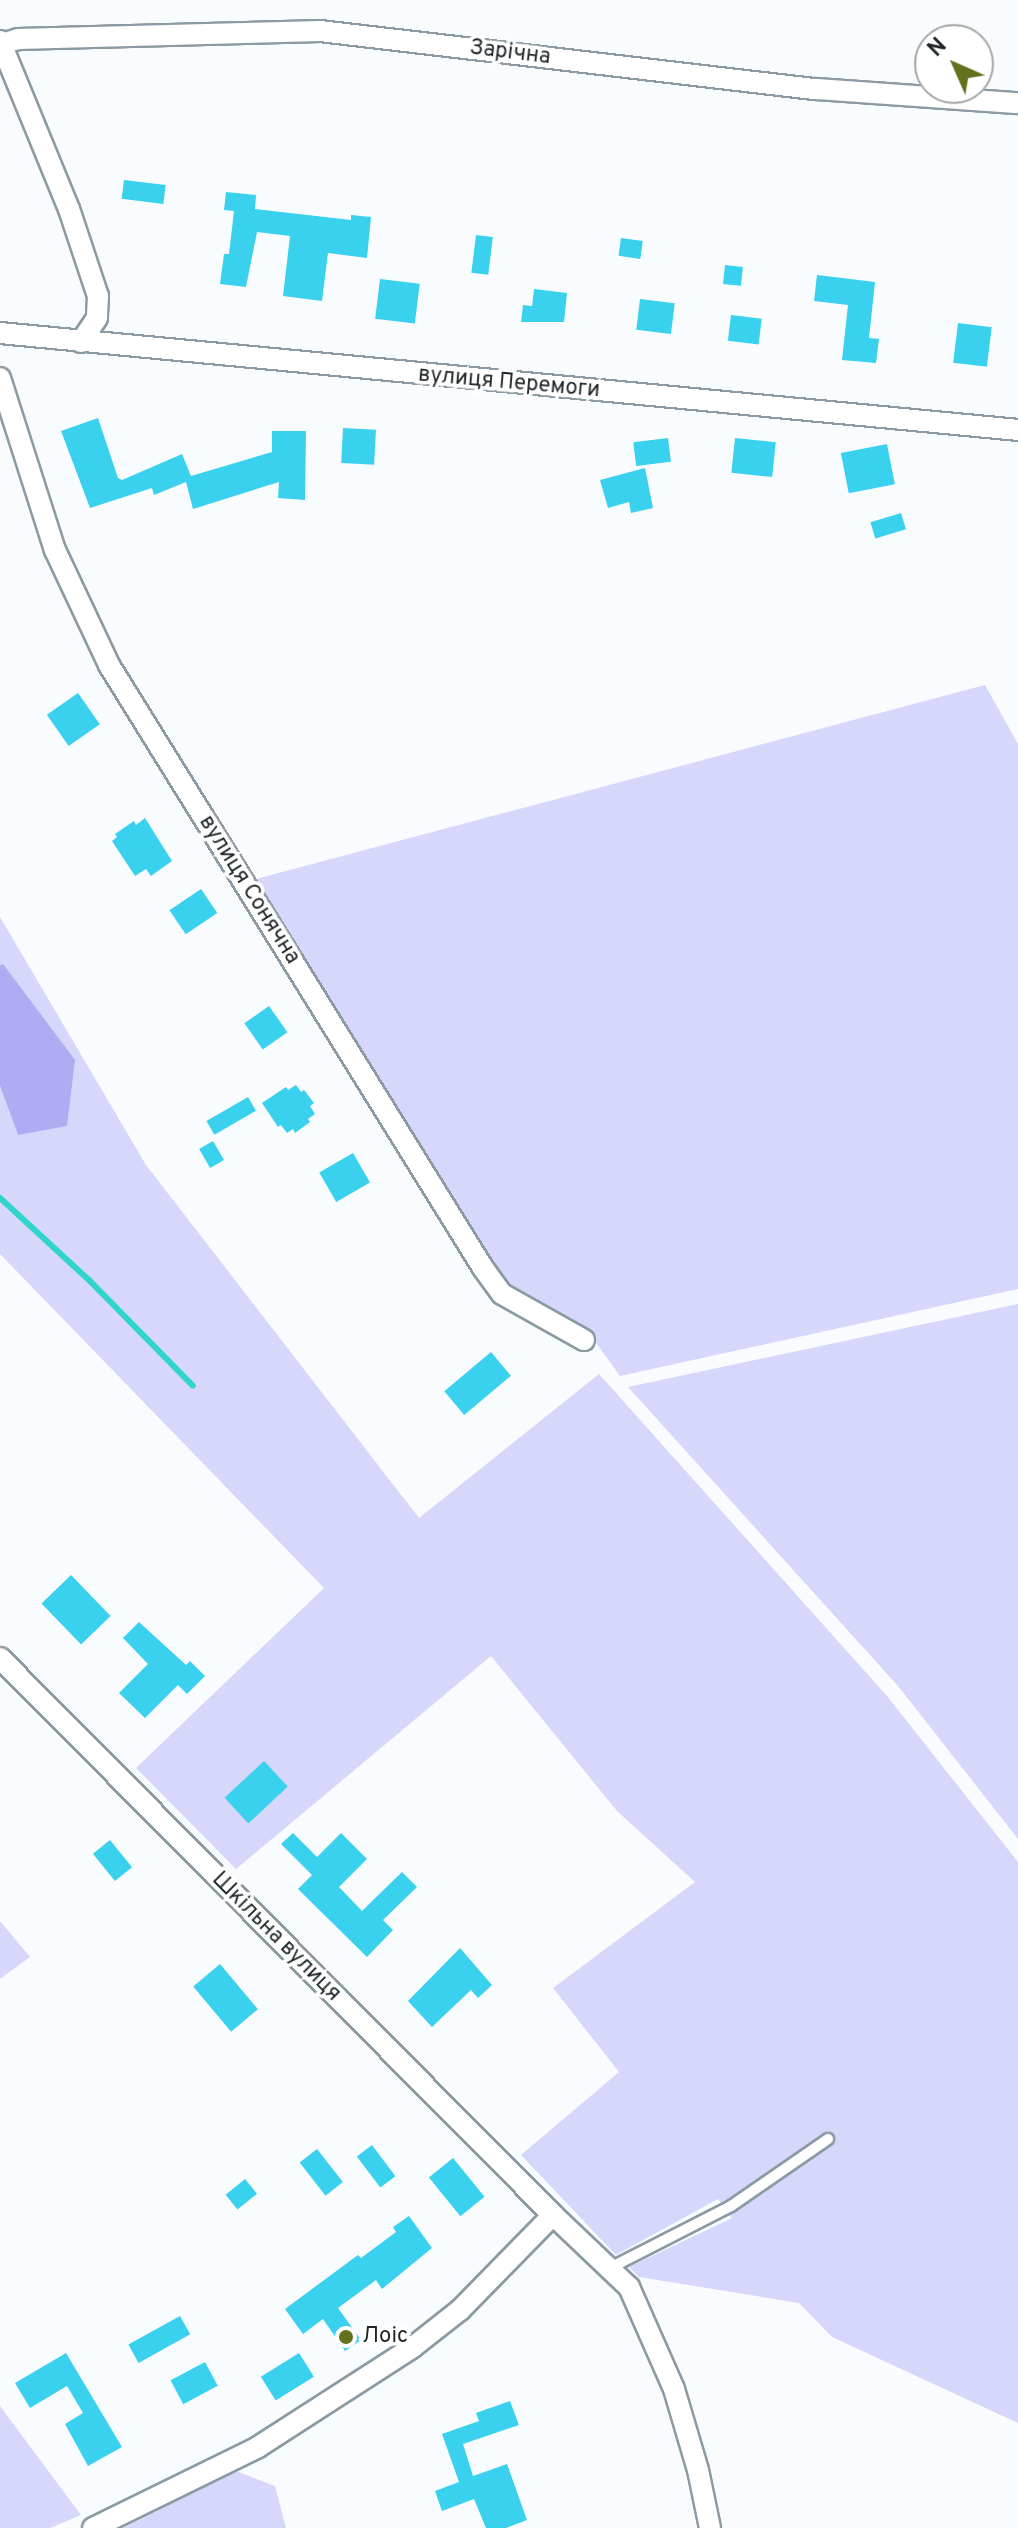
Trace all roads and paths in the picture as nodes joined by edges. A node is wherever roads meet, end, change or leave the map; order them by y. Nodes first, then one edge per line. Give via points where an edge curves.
1 (1, 42) edge
2 (1018, 103) edge
3 (0, 333) edge
4 (81, 342) junction
5 (0, 378) edge
6 (1018, 428) edge
7 (584, 1340) dead end
8 (0, 1658) edge
9 (828, 2139) dead end
10 (553, 2215) junction
11 (608, 2269) junction
12 (93, 2528) edge
13 (710, 2528) edge

1 - 2 street, Зарічна via 320,31 816,89
1 - 4 street via 98,296 97,318
3 - 4 street, вулиця Перемоги
4 - 6 street, вулиця Перемоги
5 - 7 street, вулиця Сонячна via 55,550 109,665 483,1268 502,1294
8 - 10 street, Шкільна вулиця
9 - 11 lane via 731,2206
10 - 11 street, Шкільна вулиця
10 - 12 street via 460,2310 413,2347 258,2447
11 - 13 street, Шкільна вулиця via 639,2302 674,2389

